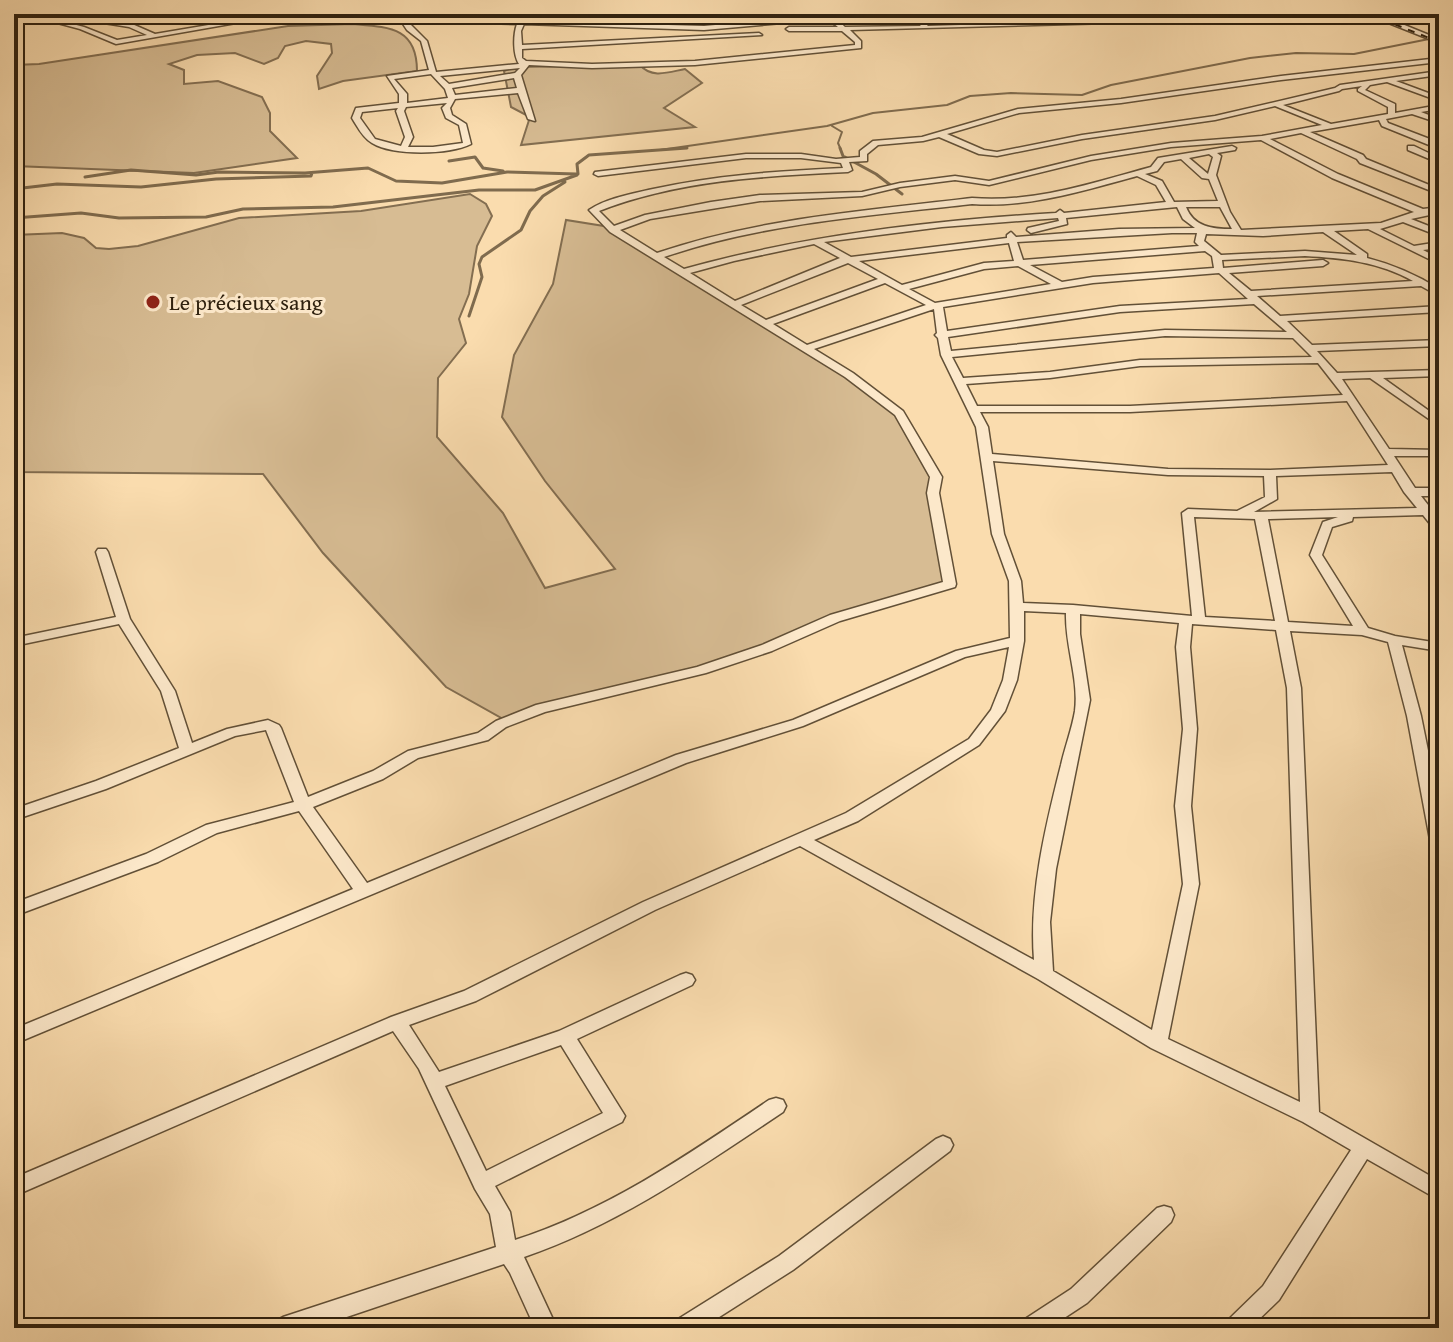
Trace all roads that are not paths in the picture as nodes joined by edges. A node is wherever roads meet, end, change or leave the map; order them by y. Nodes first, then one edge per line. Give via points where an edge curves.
1 (27, 14) edge
2 (88, 14) edge
3 (128, 14) edge
4 (147, 14) edge
5 (207, 14) edge
6 (234, 14) edge
7 (477, 14) edge
8 (752, 14) edge
9 (863, 14) edge
10 (910, 14) edge
11 (992, 14) edge
12 (1060, 14) edge
13 (1373, 14) edge
14 (282, 15) edge
15 (352, 15) edge
16 (675, 15) edge
17 (1314, 15) edge
18 (1439, 15) edge
19 (406, 16) edge
20 (621, 16) edge
21 (814, 16) edge
22 (1251, 16) edge
23 (436, 17) edge
24 (830, 17) junction
25 (523, 18) edge
26 (563, 18) edge
27 (1390, 21) junction
28 (56, 22) junction
29 (106, 22) junction
30 (469, 22) junction
31 (768, 23) junction
32 (924, 26) junction
33 (1034, 26) junction
34 (205, 27) junction
35 (724, 27) junction
36 (82, 28) junction
37 (846, 29) junction
38 (215, 32) dead end
39 (758, 32) junction
40 (153, 35) junction
41 (706, 38) junction
42 (644, 41) junction
43 (1439, 41) edge
44 (521, 47) junction
45 (1439, 60) edge
46 (718, 61) junction
47 (524, 64) junction
48 (654, 64) junction
49 (434, 73) junction
50 (1437, 73) edge
51 (517, 75) junction
52 (1389, 81) junction
53 (1375, 83) junction
54 (1433, 84) dead end
55 (446, 87) junction
56 (522, 90) junction
57 (1439, 99) edge
58 (451, 100) junction
59 (403, 105) junction
60 (1277, 105) junction
61 (1439, 107) edge
62 (1412, 112) junction
63 (1386, 117) junction
64 (532, 119) dead end
65 (1439, 121) edge
66 (1330, 126) junction
67 (1302, 131) junction
68 (939, 134) junction
69 (1265, 141) junction
70 (1436, 142) edge
71 (404, 148) junction
72 (1211, 152) junction
73 (1182, 156) junction
74 (849, 161) junction
75 (1439, 161) edge
76 (1137, 173) junction
77 (598, 174) dead end
78 (1213, 177) junction
79 (1439, 192) edge
80 (1176, 204) junction
81 (1222, 204) junction
82 (1439, 210) edge
83 (1422, 212) junction
84 (1060, 213) junction
85 (1401, 218) junction
86 (1368, 226) junction
87 (1324, 229) junction
88 (613, 230) junction
89 (1203, 230) junction
90 (1238, 232) junction
91 (1439, 233) edge
92 (1010, 240) junction
93 (817, 242) junction
94 (1439, 245) edge
95 (1208, 248) junction
96 (1413, 249) junction
97 (656, 257) junction
98 (1216, 258) junction
99 (1367, 258) junction
100 (1439, 261) edge
101 (850, 262) junction
102 (1019, 263) junction
103 (1323, 263) dead end
104 (1219, 269) junction
105 (681, 273) junction
106 (885, 280) junction
107 (1425, 283) junction
108 (1058, 284) junction
109 (901, 288) junction
110 (1439, 293) edge
111 (1251, 297) junction
112 (735, 304) junction
113 (936, 306) junction
114 (1439, 309) edge
115 (1279, 319) junction
116 (767, 323) junction
117 (940, 335) junction
118 (1296, 335) junction
119 (1439, 343) edge
120 (807, 348) junction
121 (1309, 348) junction
122 (946, 355) junction
123 (1318, 360) junction
124 (1438, 374) edge
125 (1335, 376) junction
126 (1374, 376) junction
127 (961, 381) junction
128 (1349, 398) junction
129 (975, 409) junction
130 (1439, 423) edge
131 (1385, 452) junction
132 (1439, 453) edge
133 (989, 457) junction
134 (1394, 468) junction
135 (1270, 473) junction
136 (1410, 492) junction
137 (1439, 492) edge
138 (1425, 511) junction
139 (1364, 513) junction
140 (1239, 515) junction
141 (1261, 516) junction
142 (1439, 527) edge
143 (102, 552) dead end
144 (1017, 607) junction
145 (1073, 609) junction
146 (123, 619) junction
147 (1193, 620) junction
148 (1284, 626) junction
149 (1363, 631) junction
150 (1394, 640) junction
151 (1017, 641) junction
152 (14, 642) edge
153 (1439, 647) edge
154 (187, 750) junction
155 (303, 805) junction
156 (14, 815) edge
157 (803, 841) junction
158 (1439, 845) edge
159 (364, 892) junction
160 (14, 910) edge
161 (1044, 974) junction
162 (686, 980) dead end
163 (397, 1022) junction
164 (565, 1036) junction
165 (14, 1037) edge
166 (1158, 1043) junction
167 (434, 1082) junction
168 (776, 1106) dead end
169 (1310, 1116) junction
170 (943, 1145) dead end
171 (1365, 1146) junction
172 (482, 1183) junction
173 (14, 1187) edge
174 (1439, 1191) edge
175 (1164, 1215) dead end
176 (507, 1251) junction
177 (1439, 1321) edge
178 (283, 1328) edge
179 (546, 1328) edge
180 (683, 1328) edge
181 (1030, 1328) edge
182 (1235, 1328) edge
183 (1433, 1328) edge

1 - 28 street
2 - 28 street
3 - 29 street
4 - 5 street
6 - 14 street
7 - 30 street
8 - 16 street
9 - 24 street
10 - 32 street
11 - 32 street
12 - 33 street via 1028,23
13 - 17 street
13 - 27 street
14 - 15 street
14 - 34 street
15 - 19 street
16 - 20 street
17 - 22 street
18 - 27 street
19 - 23 street
19 - 49 street via 406,27 424,41
21 - 24 street
21 - 31 street
22 - 33 street
23 - 30 street
24 - 37 street
25 - 26 street
25 - 30 street
25 - 44 street via 518,31
26 - 35 street
27 - 43 street
28 - 36 street
29 - 36 street
29 - 40 street
31 - 35 street
31 - 39 street
32 - 33 street
32 - 37 street
34 - 38 street
34 - 40 street
35 - 39 street
36 - 40 street via 116,42
37 - 39 street
37 - 46 street via 858,48
39 - 41 street
41 - 42 street
41 - 46 street
42 - 44 street
42 - 48 street
44 - 47 street via 519,60
45 - 68 street via 1018,111
46 - 48 street
47 - 48 street
47 - 49 street
47 - 51 street
49 - 55 street
49 - 59 street via 389,76 403,94
50 - 52 street
50 - 54 street via 1423,78
51 - 55 street
51 - 56 street
52 - 53 street
52 - 57 street
53 - 60 street via 1338,87
53 - 63 street via 1360,90 1392,106
55 - 58 street
56 - 58 street
56 - 64 street
58 - 59 street
58 - 71 street via 449,116 462,124 467,142
59 - 71 street via 400,111 409,137
59 - 71 street via 359,110 356,118 372,141
60 - 66 street
60 - 68 street via 997,154
61 - 62 street
62 - 63 street
62 - 65 street
63 - 66 street
63 - 70 street via 1385,124
66 - 67 street
67 - 69 street
67 - 79 street
68 - 74 street via 876,143 863,153 864,159
69 - 72 street
69 - 83 street
69 - 88 street via 1150,148 989,183 955,178 862,194 722,203 648,217
70 - 75 street via 1411,148
72 - 73 street
72 - 78 street via 1217,156
73 - 76 street
73 - 78 street
74 - 77 street via 740,157
74 - 88 street via 848,170 759,174 676,186 595,208
76 - 80 street via 1159,183
76 - 97 street via 1010,202 972,201 780,224
78 - 81 street
80 - 81 street
80 - 84 street
80 - 89 street
81 - 90 street
82 - 83 street
83 - 85 street
84 - 92 street via 1064,222 1012,234
84 - 93 street
85 - 86 street
85 - 91 street
86 - 87 street
86 - 96 street
87 - 90 street
87 - 99 street
88 - 97 street
89 - 90 street
89 - 92 street
89 - 95 street via 1199,242
92 - 101 street
92 - 102 street
93 - 101 street
93 - 105 street via 740,255
94 - 96 street
95 - 98 street
95 - 102 street
96 - 100 street
97 - 105 street
98 - 99 street via 1336,253
98 - 104 street
99 - 107 street
101 - 106 street
101 - 112 street via 840,261
102 - 108 street
102 - 109 street via 976,267
103 - 104 street
104 - 108 street
104 - 111 street
105 - 112 street
106 - 109 street
106 - 116 street
107 - 110 street
107 - 111 street
108 - 113 street
109 - 113 street
111 - 115 street
111 - 117 street
112 - 116 street
113 - 117 street
113 - 120 street
114 - 115 street
115 - 118 street
116 - 120 street
117 - 122 street
118 - 121 street
118 - 122 street via 1165,333
119 - 121 street
120 - 155 street via 899,413 921,447 936,477 933,493 950,584 835,618 701,670 541,708 483,737 413,754 378,775
121 - 123 street
122 - 127 street
123 - 125 street
123 - 127 street via 1140,363
124 - 126 street
125 - 126 street
125 - 128 street
126 - 130 street
127 - 129 street
128 - 129 street via 1130,409
128 - 131 street
129 - 133 street
131 - 132 street
131 - 134 street
133 - 135 street via 1168,472
133 - 144 street via 990,494 1015,581
134 - 135 street
134 - 136 street
135 - 140 street via 1271,499
136 - 137 street
136 - 138 street
138 - 139 street
138 - 142 street
139 - 141 street
139 - 149 street via 1327,525 1316,555
140 - 141 street
140 - 147 street via 1186,515 1193,542
141 - 148 street
143 - 146 street
144 - 145 street
144 - 151 street
145 - 147 street
145 - 161 street via 1072,639 1083,699 1042,912
146 - 152 street
146 - 154 street via 168,691
147 - 148 street
147 - 166 street via 1183,647 1190,729 1183,806 1191,884
148 - 149 street
148 - 169 street via 1294,688
149 - 150 street
150 - 153 street
150 - 158 street
151 - 157 street via 998,711 974,742
151 - 159 street via 961,654 798,723 681,759
154 - 155 street via 268,725 274,728
154 - 156 street
155 - 159 street
155 - 160 street via 212,829 152,858
157 - 161 street
157 - 163 street via 649,906 470,996
159 - 165 street
161 - 166 street
162 - 164 street
163 - 167 street
163 - 173 street
164 - 167 street
164 - 172 street via 615,1116
166 - 169 street
167 - 172 street
168 - 176 street via 682,1169 589,1221
169 - 171 street
170 - 180 street via 786,1263
171 - 174 street
171 - 182 street via 1271,1293
172 - 176 street via 500,1212
175 - 181 street via 1079,1296
176 - 178 street
176 - 179 street
177 - 183 street

